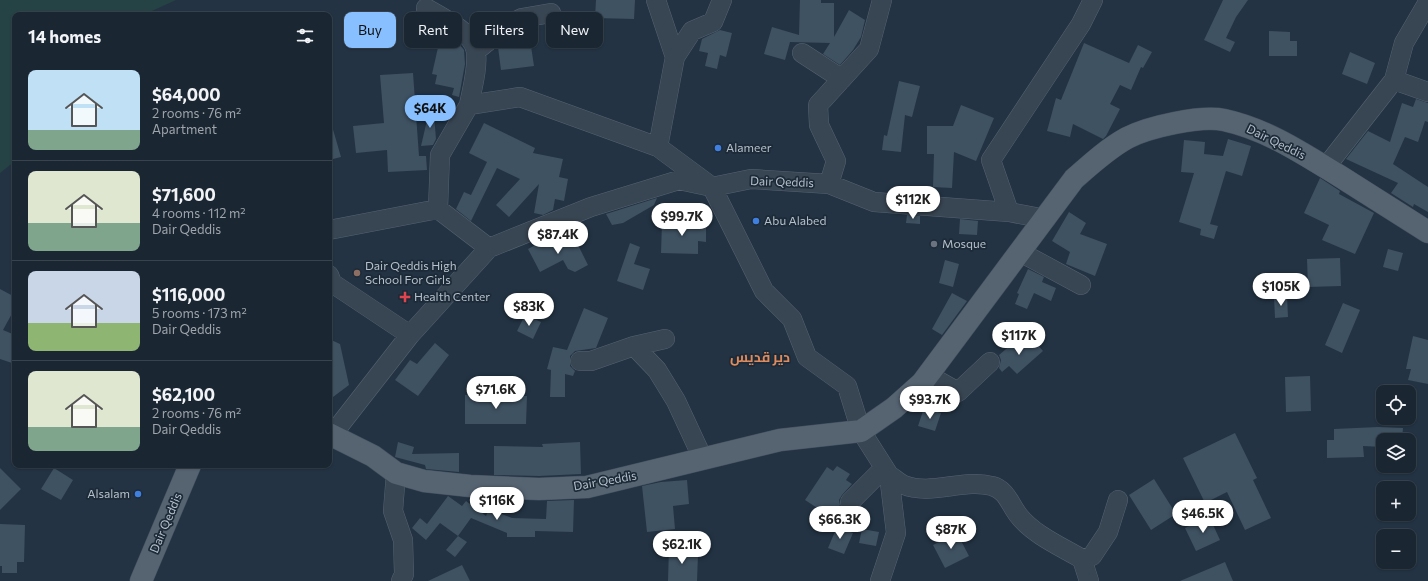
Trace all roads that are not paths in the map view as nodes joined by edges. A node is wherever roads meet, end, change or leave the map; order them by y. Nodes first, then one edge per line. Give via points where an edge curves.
1 (656, 0) edge
2 (722, 0) edge
3 (882, 0) edge
4 (1093, 0) edge
5 (1428, 2) edge
6 (426, 8) dead end
7 (546, 13) edge
8 (476, 51) junction
9 (802, 53) dead end
10 (675, 57) junction
11 (842, 78) junction
12 (1394, 80) junction
13 (1426, 87) edge
14 (469, 105) junction
15 (658, 147) junction
16 (1325, 168) junction
17 (829, 184) junction
18 (712, 187) junction
19 (438, 209) junction
20 (1009, 212) junction
21 (1046, 219) junction
22 (332, 229) edge
23 (1428, 232) edge
24 (489, 248) junction
25 (1020, 252) junction
26 (332, 283) edge
27 (1081, 285) dead end
28 (410, 335) junction
29 (665, 339) dead end
30 (634, 346) junction
31 (580, 361) dead end
32 (990, 362) dead end
33 (928, 376) junction
34 (861, 431) junction
35 (332, 432) edge
36 (332, 436) edge
37 (703, 459) junction
38 (189, 468) edge
39 (887, 472) junction
40 (396, 473) junction
41 (1118, 500) dead end
42 (850, 502) dead end
43 (1082, 559) junction
44 (141, 581) edge
45 (401, 581) edge
46 (880, 581) edge
47 (1089, 581) edge

1 - 10 street
2 - 10 street via 713,22 692,31
3 - 11 street, Dair Qeddis via 869,49
4 - 20 street via 1081,24 991,160
5 - 12 street via 1404,43
6 - 8 street via 456,26 471,40
7 - 8 street via 522,18
8 - 14 street
9 - 11 street
10 - 15 street
11 - 17 street, Dair Qeddis via 818,105 819,125 836,161
12 - 13 street
12 - 16 street
14 - 15 street via 520,97
14 - 19 street via 440,155
15 - 18 street
16 - 21 main road, Dair Qeddis via 1258,130 1222,120 1188,121 1153,128 1126,138 1074,179
16 - 23 main road, Dair Qeddis
17 - 18 street, Dair Qeddis via 751,179
17 - 20 street, Dair Qeddis via 874,202
18 - 24 street, Dair Qeddis via 679,180 591,207
18 - 34 street via 764,291 792,319 807,357 847,386
19 - 22 street
19 - 24 street
20 - 21 street, Dair Qeddis
21 - 25 main road, Dair Qeddis
24 - 28 street, Dair Qeddis
25 - 27 street
25 - 33 main road, Dair Qeddis
26 - 28 street
28 - 35 street, Dair Qeddis
29 - 30 street
30 - 31 street via 591,361
30 - 37 street via 657,370 676,401
32 - 33 street via 958,392
33 - 34 main road, Dair Qeddis via 894,408
34 - 37 main road, Dair Qeddis via 780,440
34 - 39 street
36 - 40 main road, Dair Qeddis via 373,456
37 - 40 main road, Dair Qeddis via 587,487 552,489 470,486 424,481
38 - 44 main road, Dair Qeddis
39 - 42 street
39 - 43 street via 904,485 930,488 979,484 992,486 1003,491 1020,517 1032,528
39 - 46 street via 896,533
40 - 45 street via 393,511 403,540 404,574
41 - 43 street via 1108,532 1092,556
43 - 47 street

